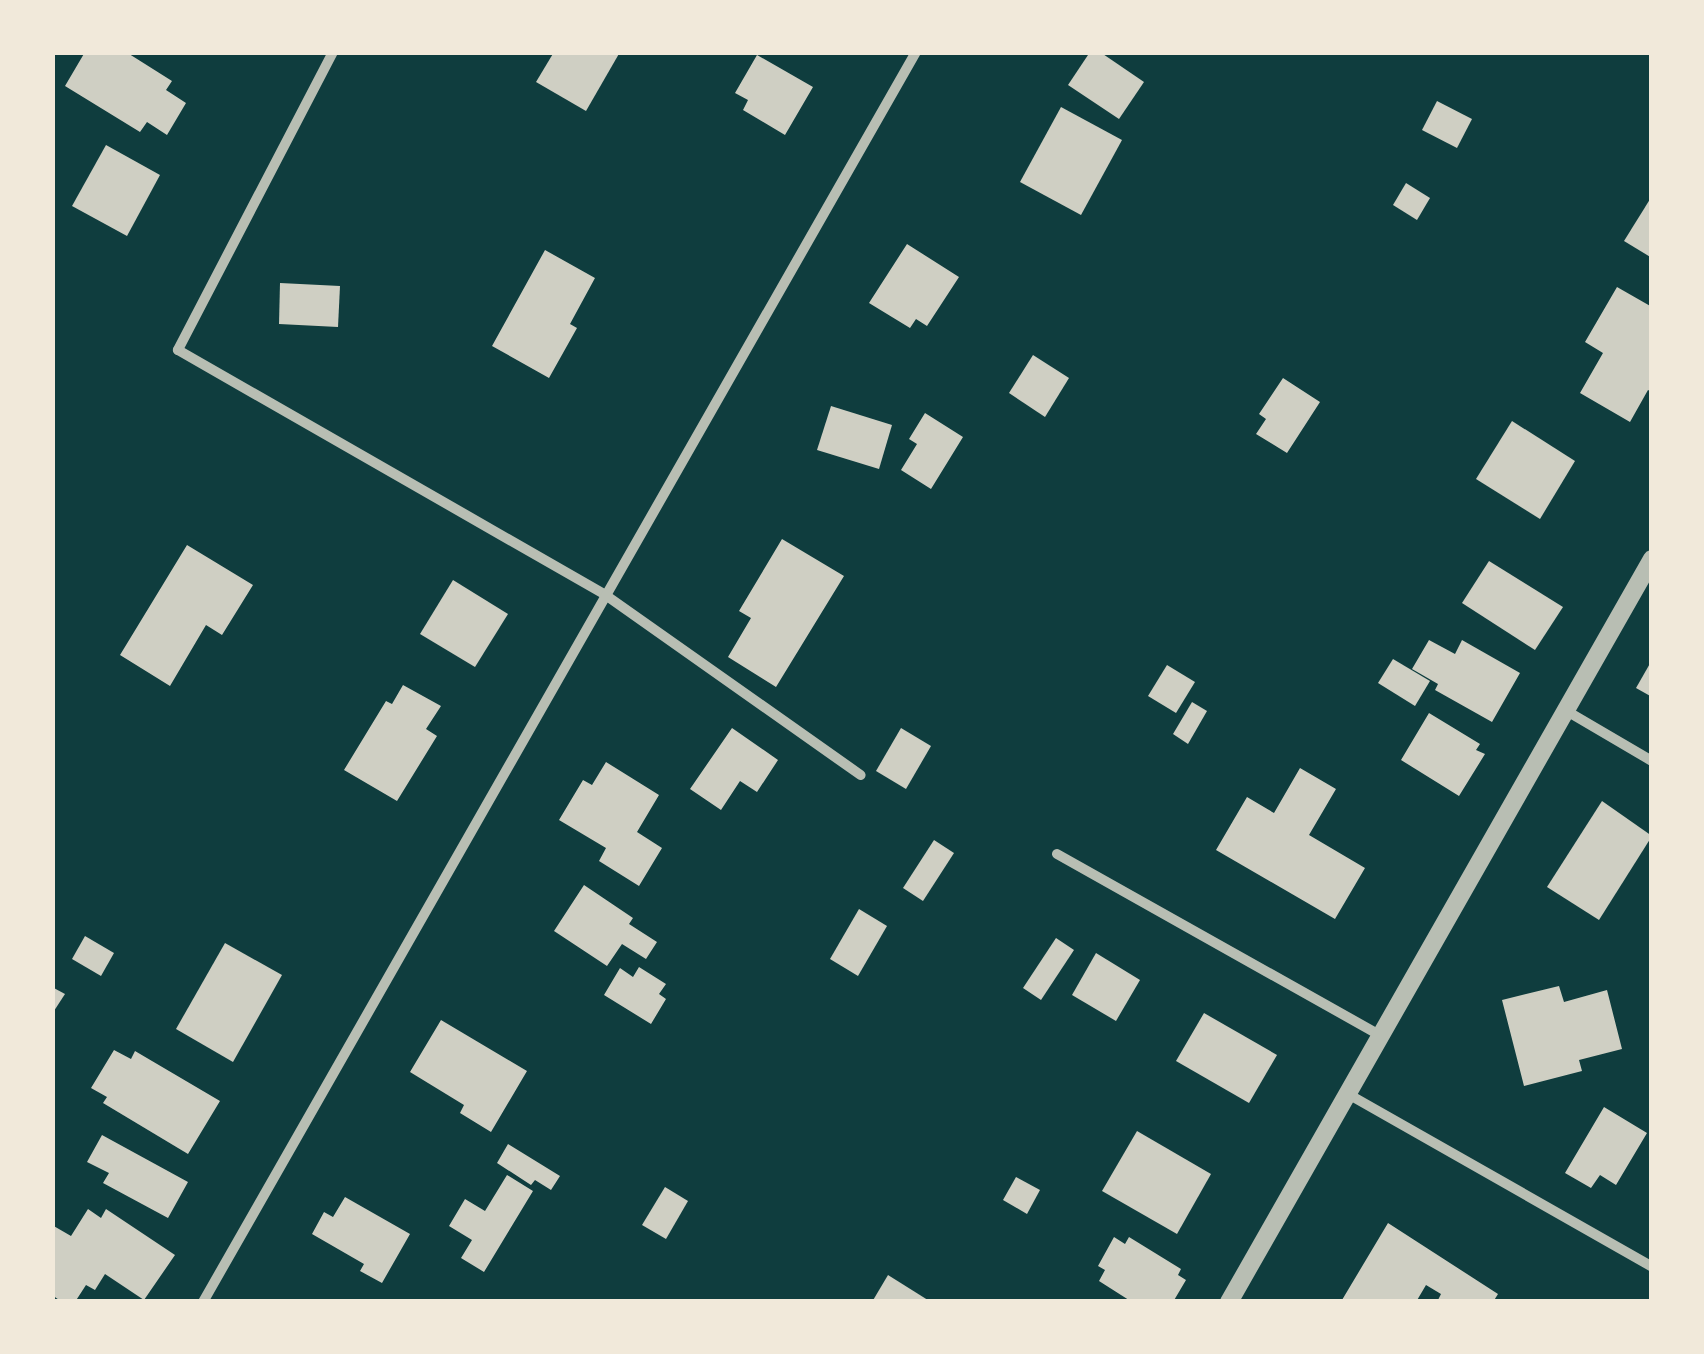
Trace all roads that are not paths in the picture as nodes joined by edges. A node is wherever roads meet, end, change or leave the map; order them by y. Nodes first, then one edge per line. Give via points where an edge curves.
1 (332, 52) edge
2 (916, 52) edge
3 (1652, 559) edge
4 (604, 594) junction
5 (1565, 710) junction
6 (1652, 761) edge
7 (861, 775) dead end
8 (1057, 854) dead end
9 (1380, 1035) junction
10 (1348, 1094) junction
11 (1652, 1267) edge
12 (203, 1302) edge
13 (1228, 1302) edge

1 - 4 street via 178,350
2 - 4 street
3 - 5 street
4 - 7 street
4 - 12 street
5 - 6 street
5 - 9 street
8 - 9 street
9 - 10 street
10 - 11 street
10 - 13 street

